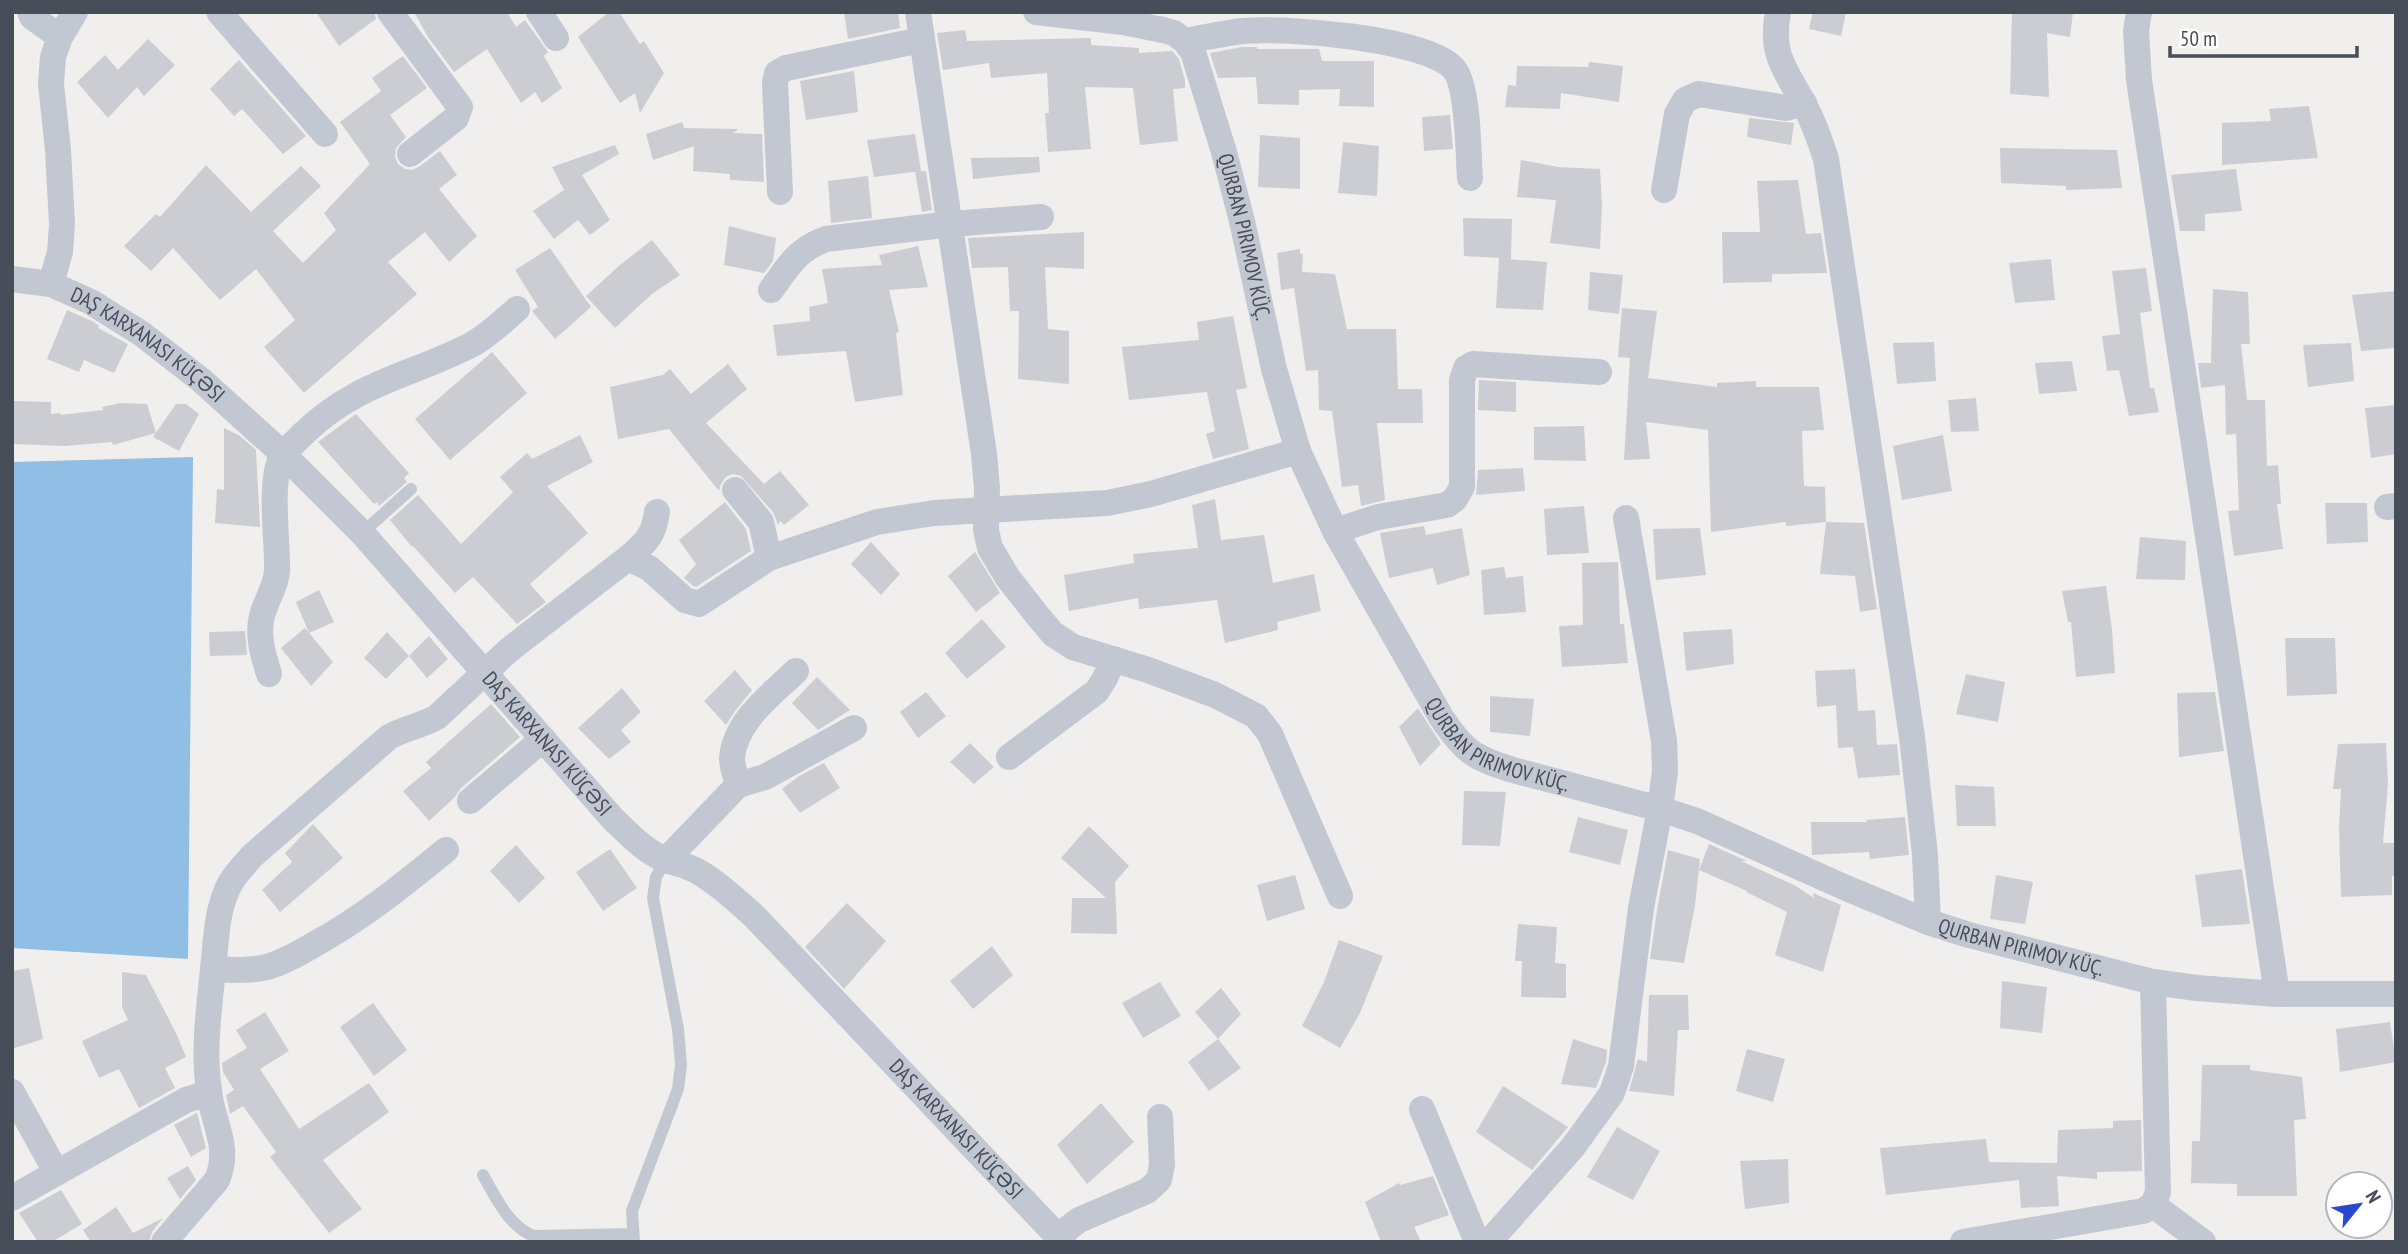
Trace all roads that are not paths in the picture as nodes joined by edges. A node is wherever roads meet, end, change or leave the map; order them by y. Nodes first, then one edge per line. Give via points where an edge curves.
1 (30, 12) edge
2 (75, 12) edge
3 (219, 12) edge
4 (390, 12) edge
5 (539, 12) edge
6 (918, 12) edge
7 (1036, 12) edge
8 (1778, 12) edge
9 (2138, 12) edge
10 (60, 37) junction
11 (556, 37) dead end
12 (922, 40) junction
13 (1185, 41) junction
14 (1804, 103) junction
15 (325, 134) dead end
16 (410, 154) dead end
17 (1470, 178) dead end
18 (1664, 190) dead end
19 (780, 192) dead end
20 (1041, 217) dead end
21 (951, 224) junction
22 (12, 279) edge
23 (51, 284) junction
24 (771, 290) dead end
25 (517, 309) dead end
26 (1599, 372) dead end
27 (1298, 451) junction
28 (283, 454) junction
29 (411, 489) dead end
30 (735, 490) dead end
31 (987, 510) junction
32 (657, 512) dead end
33 (1626, 519) dead end
34 (1335, 531) junction
35 (362, 533) junction
36 (628, 558) junction
37 (769, 558) junction
38 (1114, 659) junction
39 (796, 671) dead end
40 (270, 674) dead end
41 (484, 674) junction
42 (854, 728) dead end
43 (543, 739) junction
44 (1009, 757) dead end
45 (738, 785) junction
46 (470, 801) dead end
47 (1660, 809) junction
48 (446, 850) dead end
49 (666, 860) junction
50 (1340, 896) dead end
51 (1928, 922) junction
52 (213, 969) junction
53 (2153, 982) junction
54 (2277, 994) junction
55 (2396, 994) edge
56 (12, 1092) edge
57 (209, 1093) junction
58 (1422, 1110) dead end
59 (1160, 1116) dead end
60 (56, 1172) junction
61 (483, 1175) dead end
62 (12, 1198) edge
63 (2153, 1205) junction
64 (2026, 1236) edge
65 (633, 1238) edge
66 (1060, 1239) edge
67 (164, 1242) edge
68 (1477, 1242) edge
69 (1489, 1242) edge
70 (1963, 1242) edge
71 (2203, 1242) edge

1 - 10 street
2 - 10 street
3 - 15 street
4 - 16 street via 460,107 456,118
5 - 11 street
6 - 12 street
7 - 13 street via 1122,22 1174,33
8 - 14 street via 1776,47 1782,67
9 - 54 street via 2139,80
10 - 23 street via 51,84 62,223
12 - 19 street via 786,68 777,74
12 - 21 street
13 - 17 street via 1244,31 1294,31 1380,40 1438,59 1453,68 1463,86
13 - 27 street, QURBAN PIRIMOV KÜÇ. via 1198,63 1224,152 1274,369
14 - 18 street via 1786,108 1699,94 1685,100 1678,114
14 - 51 street via 1817,130 1830,185 1912,737
20 - 21 street
21 - 24 street via 826,239 799,253
21 - 31 street via 984,454
22 - 23 street
23 - 28 street via 142,334
25 - 28 street via 469,346 349,397 321,416
26 - 34 street via 1473,364 1466,368 1462,380 1462,487 1455,499 1447,505 1378,517
27 - 31 street via 1107,503
27 - 34 street, QURBAN PIRIMOV KÜÇ.
28 - 35 street
28 - 40 street via 276,477 277,573 261,620 261,648
29 - 35 lane
30 - 37 street via 761,522
31 - 37 street via 877,522
31 - 38 street via 990,548 1053,634 1073,647
32 - 36 street via 655,529
33 - 47 street via 1664,741
34 - 47 street, QURBAN PIRIMOV KÜÇ. via 1458,743 1489,763
35 - 41 street
36 - 37 street via 649,568 685,600 699,604
36 - 41 street
38 - 44 street via 1097,691
38 - 50 street via 1215,695 1256,716 1270,734
39 - 45 street via 753,712 739,733 732,760
41 - 43 street
41 - 52 street via 437,718 389,737 252,856 225,893
42 - 45 street via 765,777
43 - 46 street
43 - 49 street via 631,836
45 - 49 street
47 - 51 street, QURBAN PIRIMOV KÜÇ.
47 - 69 street via 1640,908 1621,1066 1612,1093 1573,1147
48 - 52 street via 385,901 291,957 242,971
49 - 65 lane via 656,877 653,898 681,1065 678,1089 632,1211
49 - 66 street via 698,872 754,916
51 - 53 street, QURBAN PIRIMOV KÜÇ.
52 - 57 street via 206,1055
53 - 54 street, QURBAN PIRIMOV KÜÇ.
53 - 63 street via 2158,1192
54 - 55 street, QURBAN PIRIMOV KÜÇ.
56 - 60 street
57 - 60 street via 186,1100
57 - 67 street via 223,1149 222,1167 217,1180
58 - 68 street
59 - 66 street via 1159,1180 1147,1191 1079,1220
60 - 62 street
61 - 65 lane via 521,1231 533,1236
63 - 64 street
63 - 71 street
64 - 70 street

